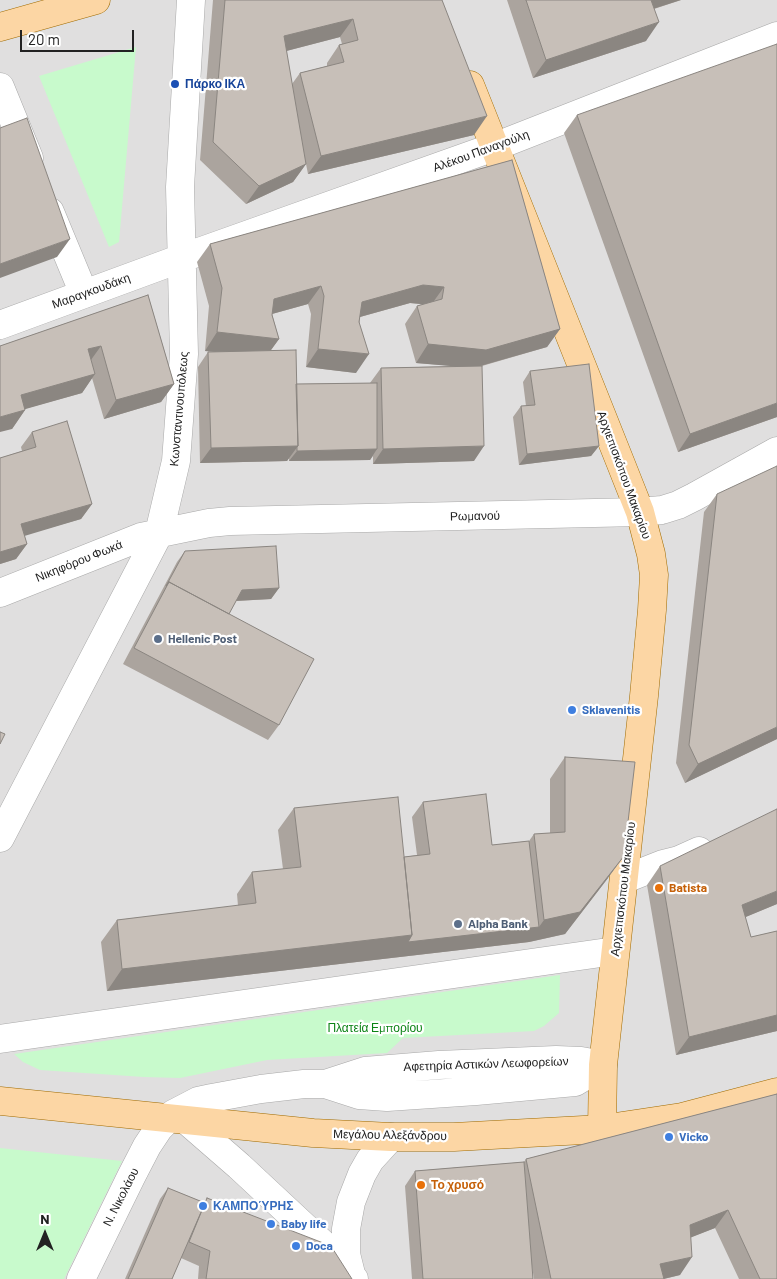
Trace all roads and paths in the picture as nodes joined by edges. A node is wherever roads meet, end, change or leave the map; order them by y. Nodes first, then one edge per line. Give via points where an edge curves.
1 (96, 0) edge
2 (191, 0) edge
3 (0, 27) edge
4 (777, 36) edge
5 (461, 64) edge
6 (0, 87) edge
7 (494, 146) junction
8 (182, 258) junction
9 (84, 294) junction
10 (0, 325) edge
11 (777, 451) edge
12 (640, 512) junction
13 (159, 533) junction
14 (0, 593) edge
15 (0, 838) edge
16 (720, 839) edge
17 (625, 879) junction
18 (615, 951) junction
19 (0, 1039) edge
20 (603, 1065) junction
21 (777, 1092) edge
22 (0, 1101) edge
23 (177, 1119) junction
24 (602, 1129) junction
25 (391, 1137) junction
26 (352, 1277) edge
27 (81, 1279) edge

1 - 3 main road
2 - 8 street, Κωνσταντινουπόλεως via 180,187
4 - 7 street, Αλέκου Παναγούλη
5 - 7 main road, Αρχιεπισκόπου Μακαρίου
6 - 9 street
7 - 8 street, Αλέκου Παναγούλη
7 - 12 main road, Αρχιεπισκόπου Μακαρίου
8 - 9 street, Μαραγκουδάκη
8 - 13 street, Κωνσταντινουπόλεως via 184,354 176,461
9 - 10 street, Μαραγκουδάκη
11 - 12 street, Ρωμανού via 678,505
12 - 13 street, Ρωμανού via 230,521
12 - 17 main road, Αρχιεπισκόπου Μακαρίου via 652,554 654,575
13 - 14 street, Νικηφόρου Φωκά via 141,537
13 - 15 street, Κωνσταντινουπόλεως
16 - 17 street via 679,860
17 - 18 main road, Αρχιεπισκόπου Μακαρίου
18 - 19 street
18 - 20 main road, Αρχιεπισκόπου Μακαρίου
20 - 23 street, Αφετηρία Αστικών Λεωφορείων via 556,1060 365,1071 325,1084 282,1086 212,1098 191,1104
20 - 24 main road, Αρχιεπισκόπου Μακαρίου
21 - 24 main road, Μεγάλου Αλεξάνδρου via 682,1117
22 - 23 main road, Μεγάλου Αλεξάνδρου
23 - 25 main road, Μεγάλου Αλεξάνδρου via 313,1133
23 - 26 street via 249,1175 326,1247
23 - 27 street, Ν. Νικολάου via 159,1128 147,1146
24 - 25 main road, Μεγάλου Αλεξάνδρου
25 - 26 street via 370,1160 351,1202 346,1254

